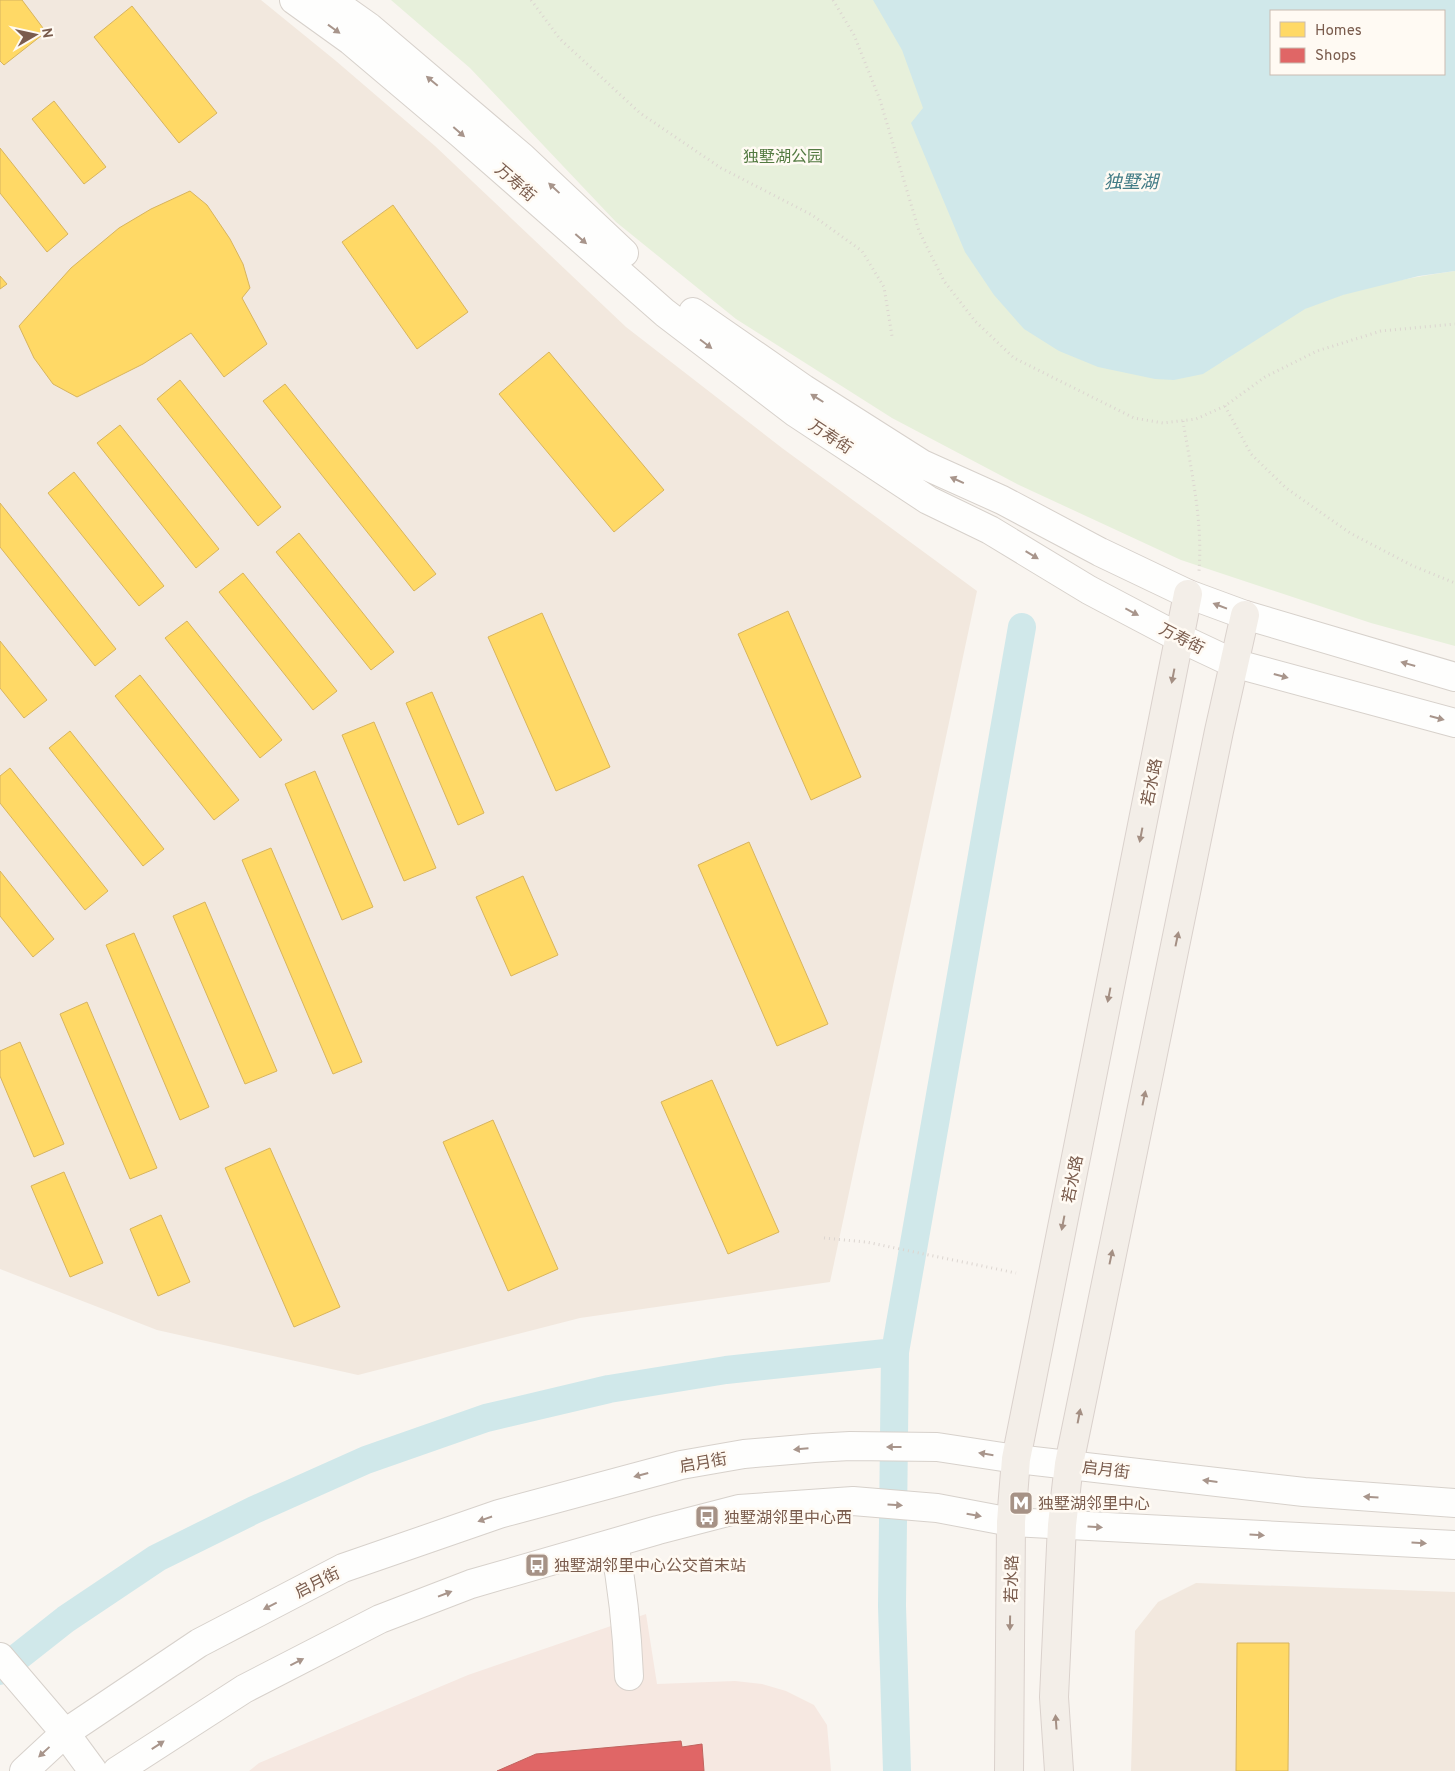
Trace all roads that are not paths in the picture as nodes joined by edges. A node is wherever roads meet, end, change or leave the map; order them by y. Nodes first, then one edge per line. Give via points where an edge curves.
1 (294, 0) edge
2 (331, 0) edge
3 (1193, 595) junction
4 (1244, 616) junction
5 (1180, 638) junction
6 (1233, 663) junction
7 (1455, 678) edge
8 (1455, 723) edge
9 (1016, 1459) junction
10 (1069, 1464) junction
11 (1455, 1503) edge
12 (1011, 1522) junction
13 (1062, 1525) junction
14 (614, 1543) junction
15 (1455, 1545) edge
16 (0, 1657) edge
17 (629, 1676) dead end
18 (65, 1733) junction
19 (24, 1771) edge
20 (93, 1771) edge
21 (117, 1771) edge
22 (1009, 1771) edge
23 (1059, 1771) edge

1 -> 5 street, 万寿街 via 366,54 665,313 788,407 928,500 990,530 1089,590
3 -> 2 street, 万寿街 via 922,464 804,389 671,296 522,157 368,27
4 -> 3 street, 万寿街
3 - 5 main road, 若水路
4 - 6 main road
7 -> 4 street, 万寿街
5 - 6 street, 万寿街
5 -> 9 main road, 若水路
6 -> 8 street, 万寿街
10 -> 6 main road
9 - 10 street, 启月街
9 - 12 main road, 若水路
9 -> 18 street, 启月街 via 937,1447 850,1446 753,1453 681,1465 499,1514 343,1568 200,1643
11 -> 10 street, 启月街 via 1304,1492
10 - 13 main road
12 - 13 street
14 -> 12 street via 739,1509 853,1502 937,1508
12 -> 22 main road, 若水路
13 -> 15 street
23 -> 13 main road via 1054,1697
14 - 17 street via 623,1588
21 -> 14 street via 244,1689 380,1619 471,1584
16 - 18 street
18 -> 19 street, 启月街
18 - 20 street

